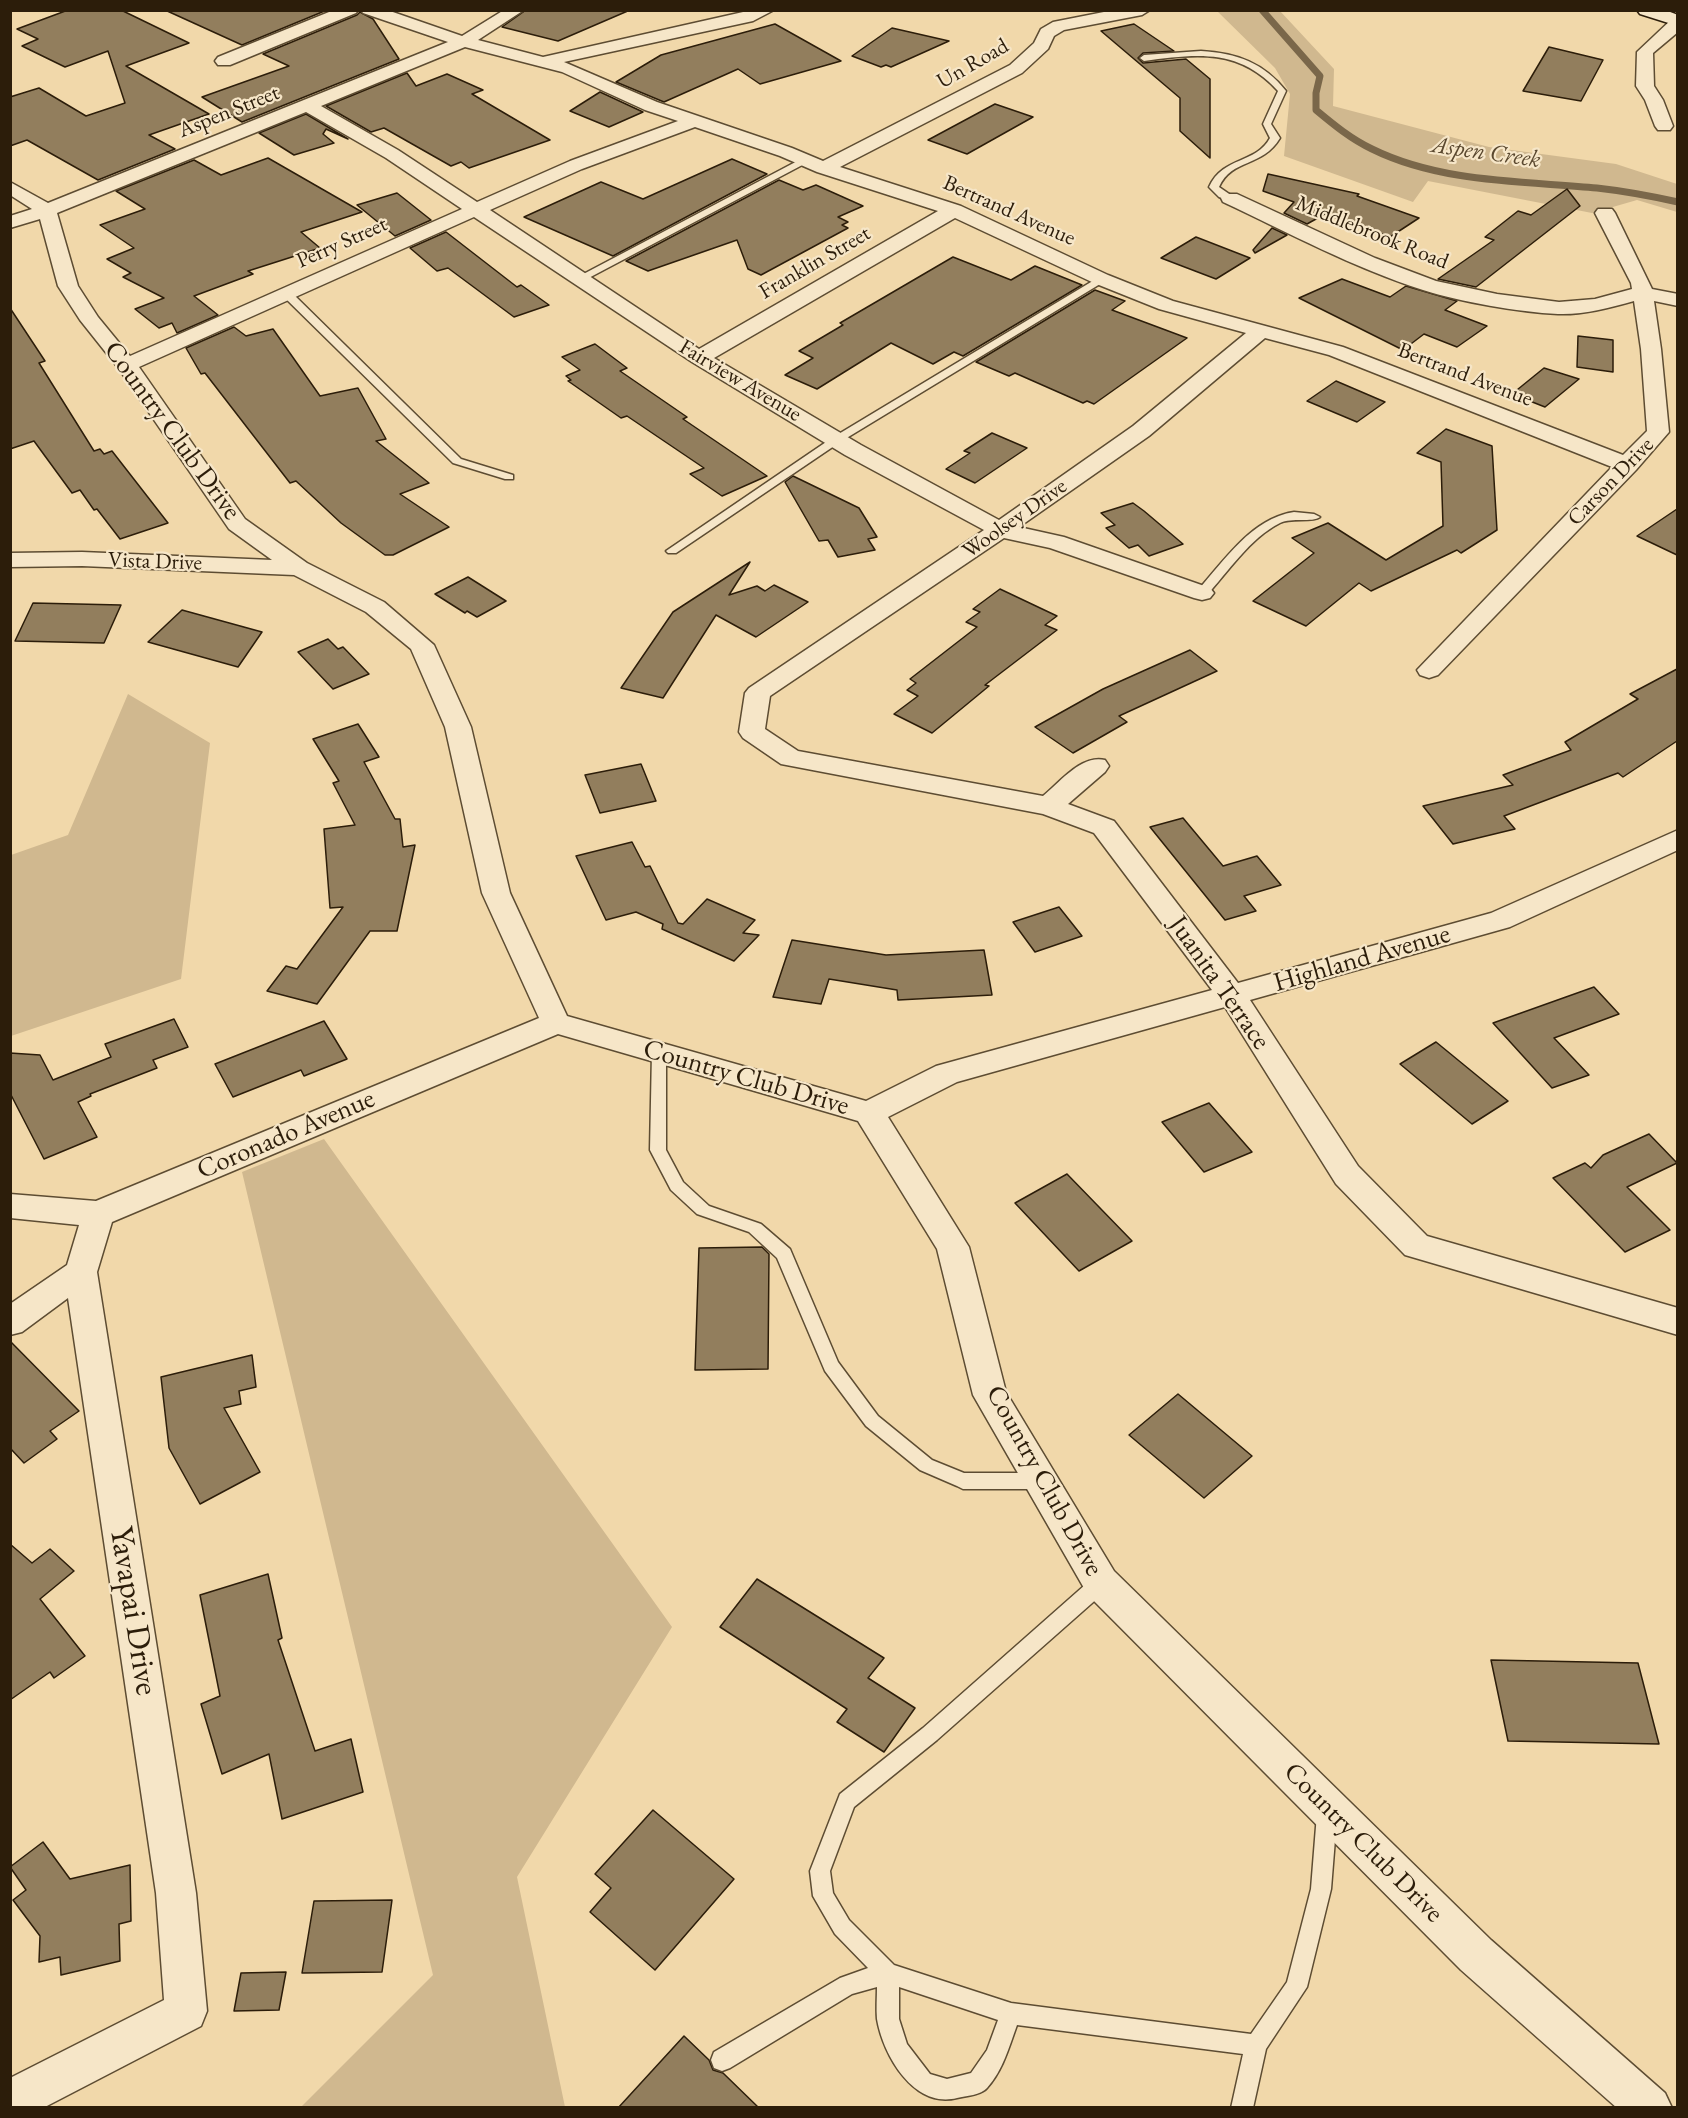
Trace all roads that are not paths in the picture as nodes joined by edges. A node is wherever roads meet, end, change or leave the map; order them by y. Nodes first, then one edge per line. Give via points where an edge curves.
1 (350, 10) edge
2 (369, 10) edge
3 (516, 10) edge
4 (766, 10) edge
5 (1142, 10) edge
6 (1646, 10) edge
7 (1677, 22) edge
8 (464, 42) junction
9 (1144, 57) dead end
10 (224, 61) dead end
11 (542, 61) junction
12 (309, 106) junction
13 (694, 121) junction
14 (1664, 126) dead end
15 (804, 160) junction
16 (824, 168) junction
17 (10, 187) edge
18 (1230, 198) joint
19 (47, 210) junction
20 (954, 210) junction
21 (477, 211) junction
22 (1605, 213) dead end
23 (10, 222) edge
24 (579, 279) junction
25 (1101, 279) junction
26 (1642, 293) junction
27 (287, 294) junction
28 (1677, 300) edge
29 (1262, 330) junction
30 (699, 358) junction
31 (127, 365) junction
32 (836, 440) junction
33 (1628, 465) junction
34 (509, 477) dead end
35 (1314, 517) dead end
36 (1000, 530) junction
37 (672, 551) dead end
38 (10, 560) edge
39 (299, 568) junction
40 (1202, 593) joint
41 (1429, 669) dead end
42 (758, 693) joint
43 (1096, 766) dead end
44 (1048, 806) junction
45 (1677, 839) edge
46 (1232, 995) junction
47 (556, 1023) junction
48 (659, 1052) junction
49 (869, 1113) junction
50 (10, 1206) edge
51 (98, 1214) junction
52 (81, 1272) junction
53 (10, 1322) edge
54 (1677, 1322) edge
55 (1039, 1481) junction
56 (1101, 1583) junction
57 (1328, 1808) junction
58 (888, 1973) junction
59 (1011, 2014) junction
60 (1256, 2045) junction
61 (722, 2060) dead end
62 (10, 2101) edge
63 (1242, 2108) edge
64 (1650, 2108) edge

1 - 10 street
2 - 8 street, Bertrand Avenue
3 - 8 street, Aspen Street
4 - 11 street
5 - 16 street, Un Road via 1059,26 1047,33 1042,45 1016,69
6 - 7 street
7 - 14 street via 1645,52 1645,86
8 - 11 street, Bertrand Avenue
8 - 12 street, Aspen Street
9 - 18 lane via 1217,53 1248,60 1271,76 1282,91 1267,124 1275,138 1266,152 1231,166 1216,180 1214,187
11 - 13 street, Bertrand Avenue via 568,68
12 - 19 street, Aspen Street
12 - 21 street, Fairview Avenue via 392,154
13 - 15 street, Bertrand Avenue
13 - 21 street, Perry Street via 576,165
15 - 16 street, Bertrand Avenue
15 - 24 lane
16 - 20 street, Bertrand Avenue
17 - 19 street
18 - 26 street, Middlebrook Road via 1368,262 1431,286 1559,308 1595,305
19 - 23 street, Aspen Street
19 - 31 street, Country Club Drive via 68,286
20 - 25 street, Bertrand Avenue
20 - 30 street, Franklin Street
21 - 24 street, Fairview Avenue
21 - 27 street, Perry Street
22 - 26 street, Carson Drive via 1641,283
24 - 30 street, Fairview Avenue
25 - 29 street, Bertrand Avenue via 1166,304
25 - 32 lane
26 - 28 street, Middlebrook Road
26 - 33 street, Carson Drive via 1658,432
27 - 31 street, Perry Street
27 - 34 lane via 457,461
29 - 33 street, Bertrand Avenue via 1336,351
29 - 36 street, Woolsey Drive via 1141,431
30 - 32 street, Fairview Avenue
31 - 39 street, Country Club Drive via 237,524
32 - 36 street, Fairview Avenue
32 - 37 lane
33 - 41 street, Carson Drive
35 - 40 lane via 1298,514 1279,518 1261,530
36 - 40 street, Fairview Avenue via 1056,542
36 - 42 street, Woolsey Drive
38 - 39 street, Vista Drive
39 - 47 street, Country Club Drive via 375,607 422,645 458,728 496,892
42 - 44 street, Juanita Terrace via 752,732 790,758
43 - 44 street
44 - 46 street, Juanita Terrace via 1104,827
45 - 46 street, Highland Avenue via 1500,920
46 - 49 street, Highland Avenue via 947,1074
46 - 54 street, Juanita Terrace via 1347,1175 1416,1246
47 - 48 street, Country Club Drive
47 - 51 street, Coronado Avenue
48 - 49 street, Country Club Drive
48 - 55 lane via 658,1150 676,1186 703,1210 755,1228 784,1254 831,1366 873,1421 926,1464 963,1481
49 - 55 street, Country Club Drive via 952,1247 990,1395
50 - 51 street, Coronado Avenue
51 - 52 street, Yavapai Drive
52 - 53 street
52 - 62 street, Yavapai Drive via 176,1893 186,2011
55 - 56 street, Country Club Drive
56 - 57 street, Country Club Drive
56 - 58 lane via 848,1802 820,1871 823,1896 842,1927
57 - 60 lane via 1320,1889 1296,1987
57 - 64 street, Country Club Drive via 1476,1955
58 - 59 lane
58 - 59 lane via 888,2019 898,2050 923,2083 947,2090 978,2082 995,2057
58 - 61 lane via 847,1985
59 - 60 lane
60 - 63 lane

